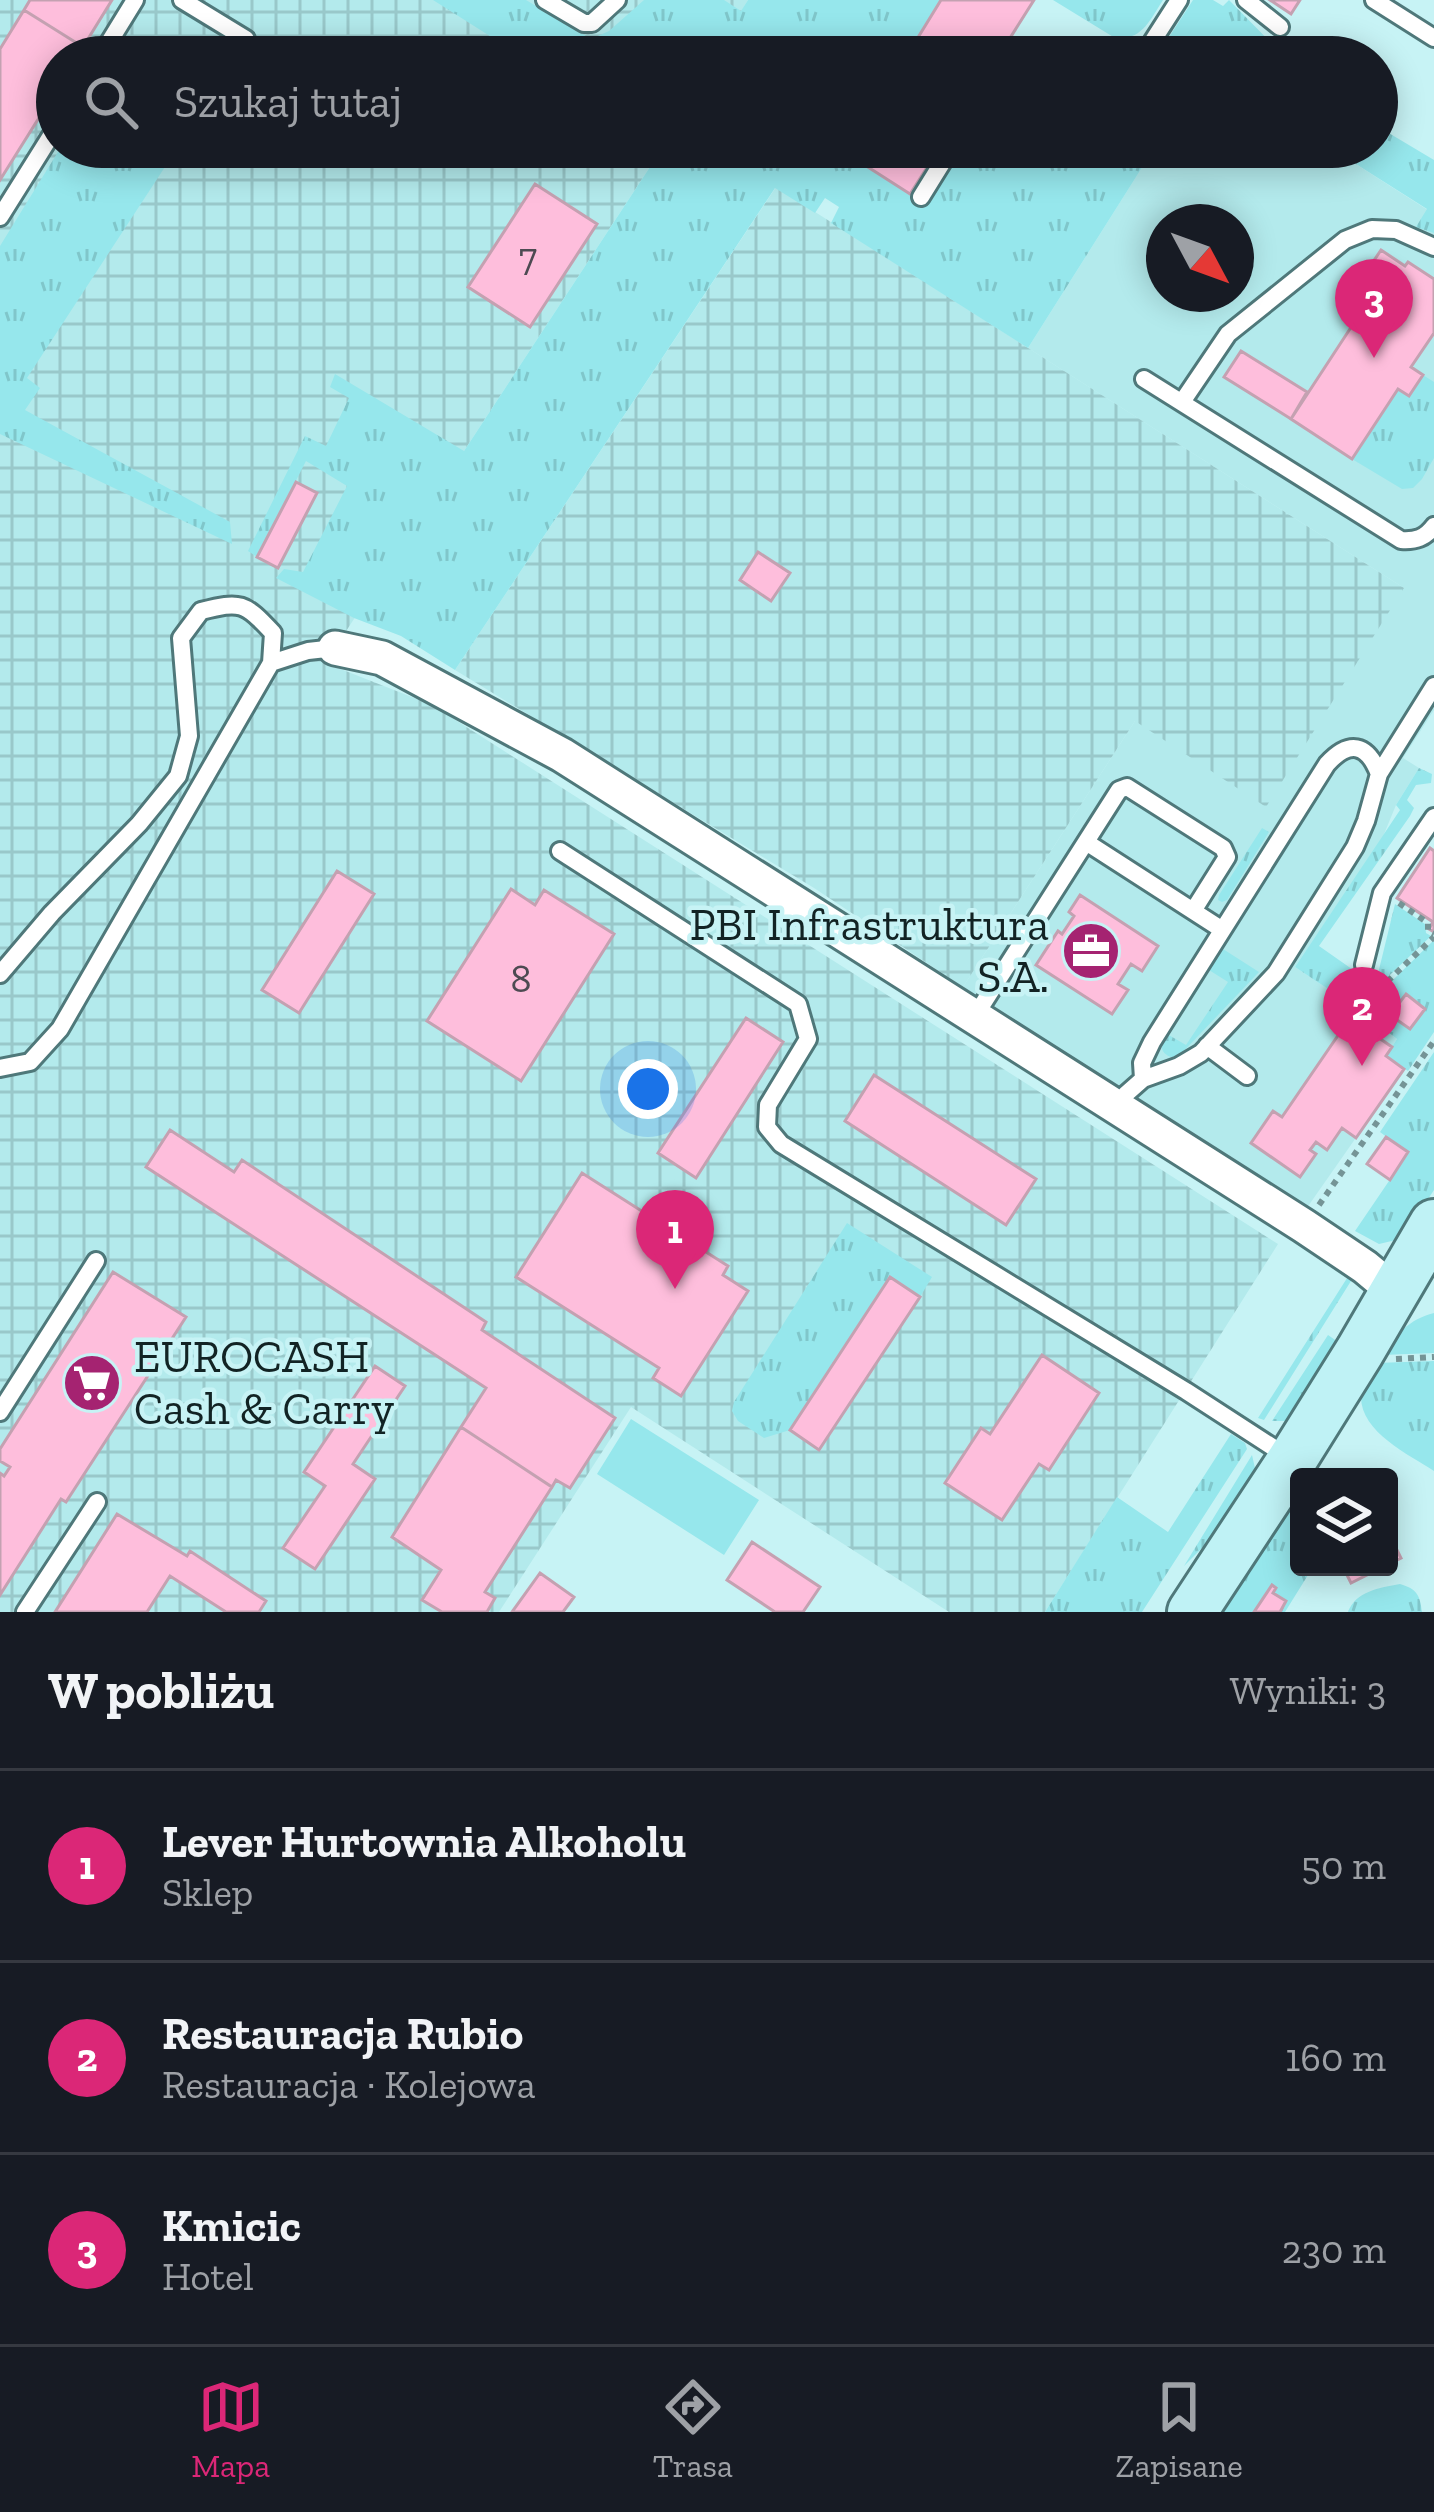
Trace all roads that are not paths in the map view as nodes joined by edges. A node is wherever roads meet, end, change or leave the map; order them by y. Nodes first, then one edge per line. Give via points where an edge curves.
1 (135, 0) edge
2 (182, 0) edge
3 (545, 0) edge
4 (617, 0) edge
5 (1179, 0) edge
6 (1246, 0) edge
7 (1374, 0) edge
8 (1280, 27) dead end
9 (113, 36) edge
10 (241, 36) edge
11 (1156, 36) edge
12 (1434, 38) edge
13 (36, 159) edge
14 (939, 168) edge
15 (920, 197) dead end
16 (0, 217) edge
17 (1434, 247) edge
18 (1144, 379) dead end
19 (1182, 402) junction
20 (1434, 526) edge
21 (335, 648) joint
22 (271, 663) junction
23 (1434, 686) edge
24 (1379, 774) junction
25 (1434, 817) edge
26 (1086, 842) junction
27 (560, 851) dead end
28 (1193, 911) junction
29 (1221, 929) junction
30 (1364, 965) dead end
31 (0, 974) edge
32 (974, 1016) junction
33 (1207, 1046) junction
34 (0, 1068) edge
35 (1247, 1076) dead end
36 (1143, 1078) junction
37 (1118, 1107) junction
38 (1434, 1224) edge
39 (96, 1262) dead end
40 (1421, 1284) edge
41 (0, 1412) edge
42 (1292, 1460) junction
43 (97, 1502) dead end
44 (25, 1612) edge
45 (1192, 1612) edge

1 - 9 lane
2 - 10 lane
3 - 4 lane via 592,23
5 - 11 lane
6 - 8 lane
7 - 12 lane
13 - 16 lane
14 - 15 lane
17 - 19 lane via 1396,230 1346,241 1228,334
18 - 19 lane
19 - 20 lane via 1400,540 1415,541
21 - 22 lane
21 - 32 street via 382,658 562,754
22 - 31 lane via 272,633 254,612 234,603 200,611 181,638 189,736 178,776
22 - 34 lane via 60,1030 30,1062
23 - 24 lane
24 - 29 lane via 1361,749 1339,752
24 - 33 lane via 1355,847 1299,937
25 - 30 lane via 1382,893
26 - 28 lane
26 - 28 lane via 1127,787 1223,848 1227,857
26 - 32 lane
27 - 42 lane via 798,1004 808,1039 768,1105 767,1127 781,1144
28 - 29 lane
29 - 36 lane via 1152,1042
32 - 37 street
33 - 35 lane
33 - 36 lane
36 - 37 lane
37 - 40 street via 1365,1267
38 - 40 street
39 - 41 lane
40 - 42 street
42 - 45 street
43 - 44 lane

